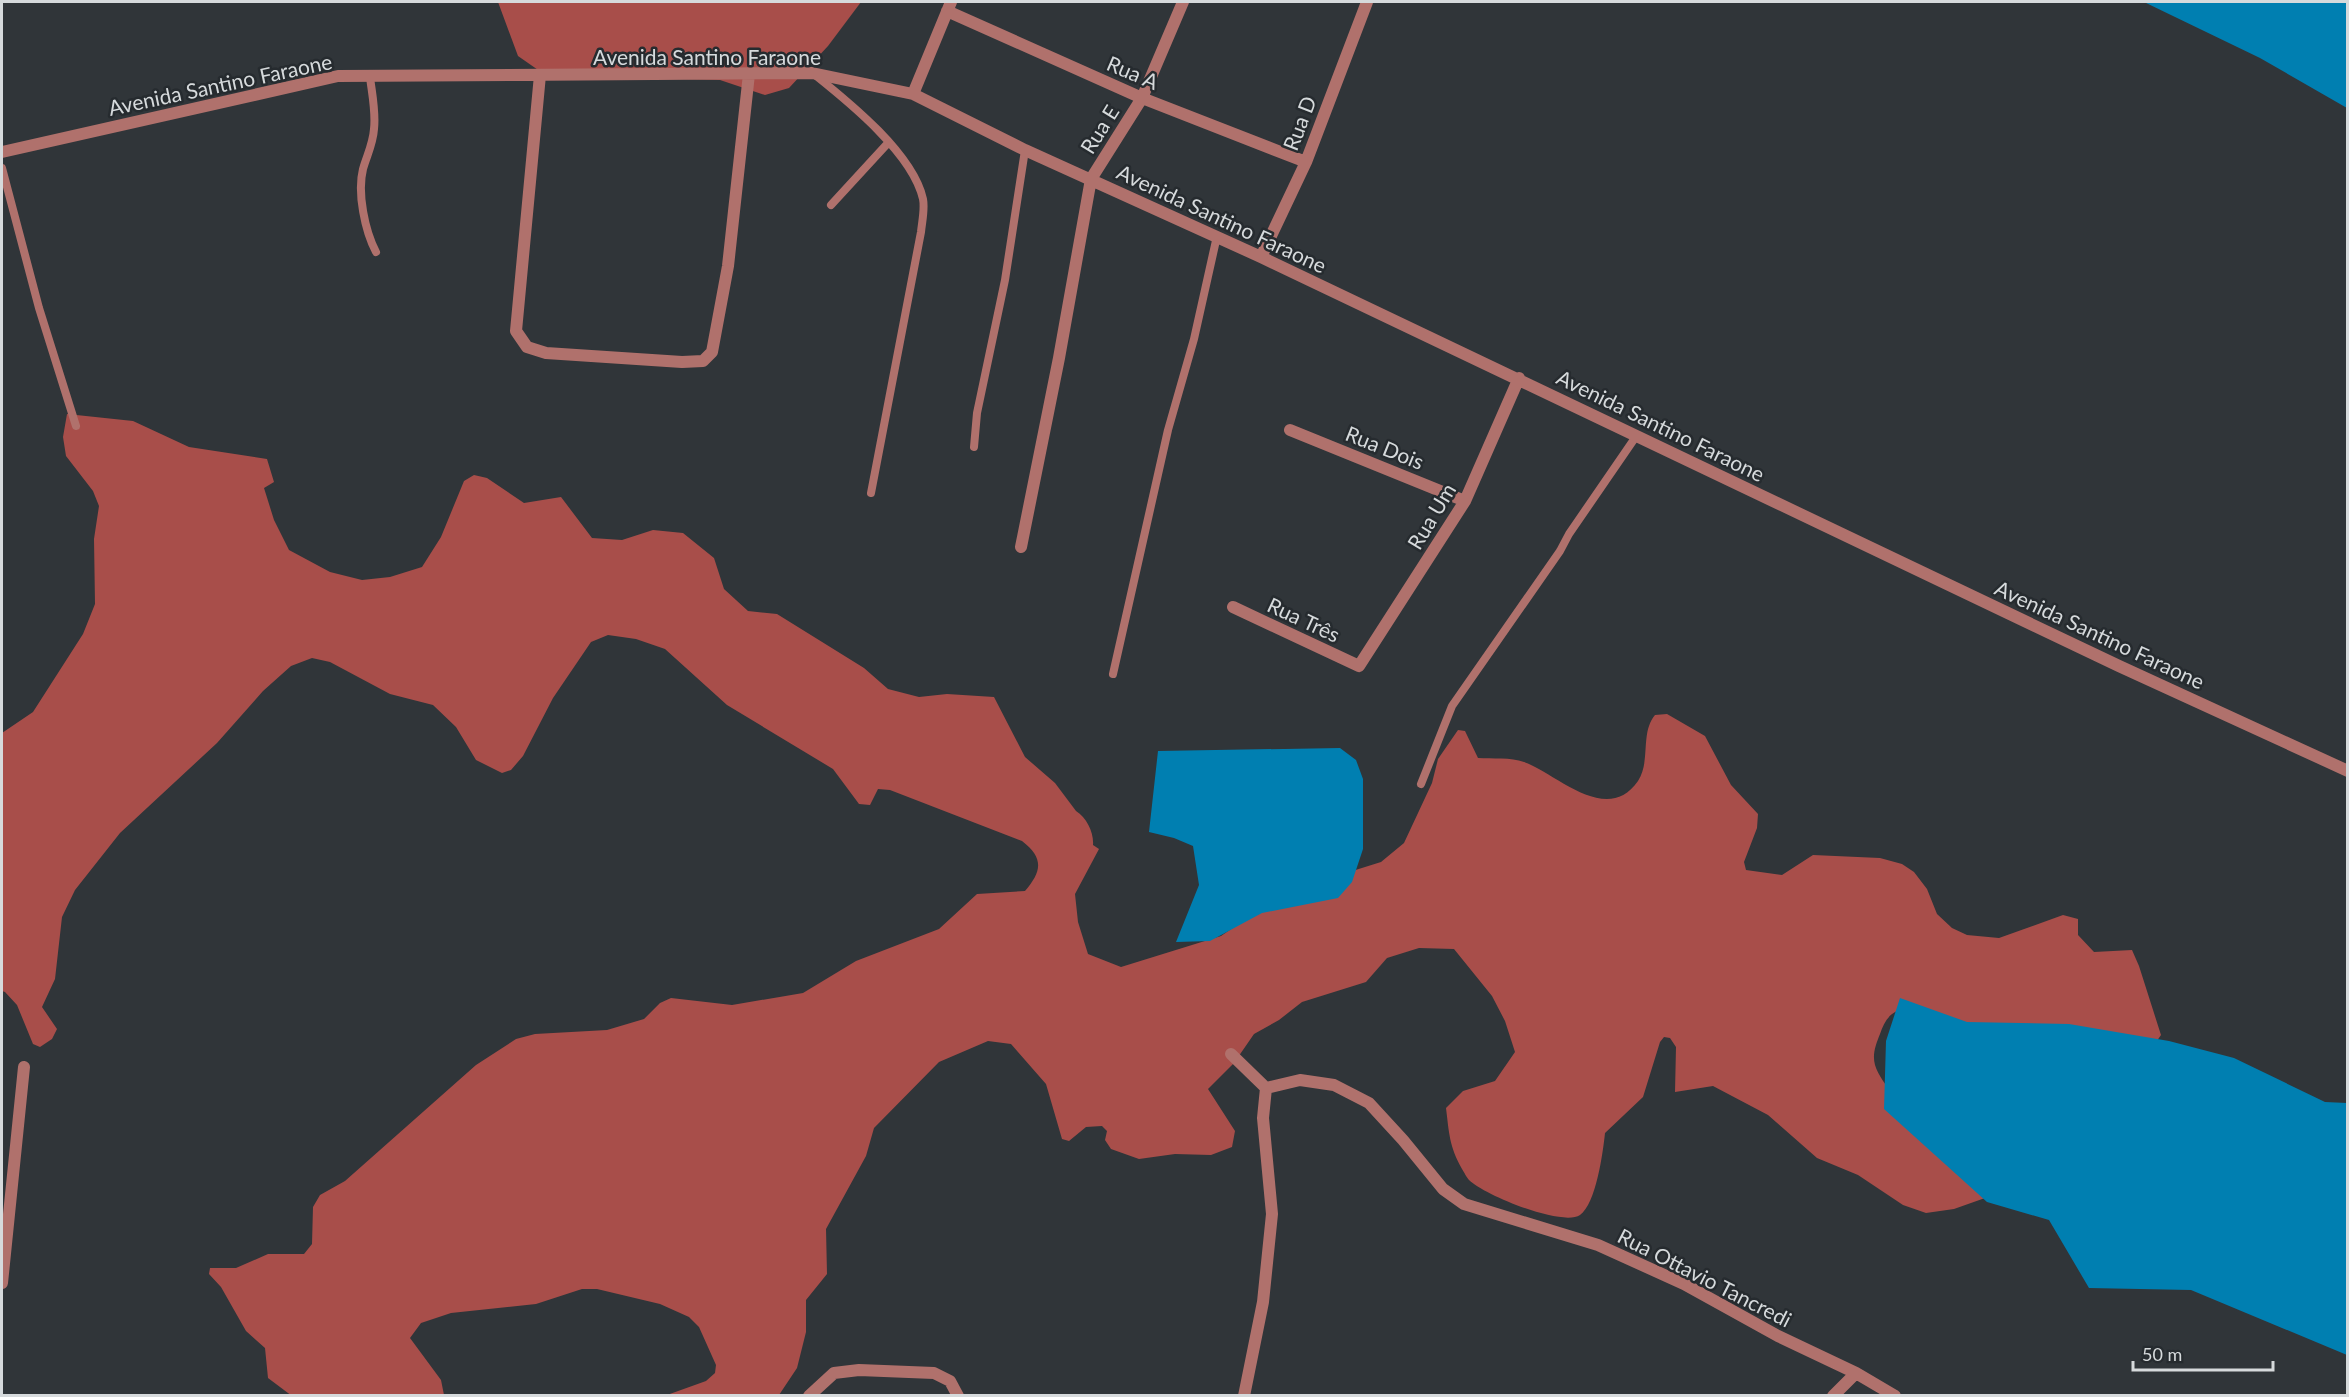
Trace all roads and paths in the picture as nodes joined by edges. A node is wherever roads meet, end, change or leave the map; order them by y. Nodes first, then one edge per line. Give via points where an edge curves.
1 (1184, 2) edge
2 (1367, 2) edge
3 (949, 6) edge
4 (812, 73) junction
5 (749, 74) junction
6 (540, 75) junction
7 (370, 77) junction
8 (913, 93) junction
9 (1142, 98) junction
10 (888, 143) junction
11 (1025, 150) junction
12 (2, 152) edge
13 (1306, 162) junction
14 (2, 168) edge
15 (1091, 179) junction
16 (831, 205) dead end
17 (1217, 236) junction
18 (376, 252) dead end
19 (1261, 257) junction
20 (1519, 378) junction
21 (76, 426) dead end
22 (1290, 430) dead end
23 (1637, 435) junction
24 (974, 447) dead end
25 (871, 493) dead end
26 (1465, 501) junction
27 (1021, 547) dead end
28 (1233, 607) dead end
29 (1359, 666) joint
30 (1113, 674) dead end
31 (2348, 771) edge
32 (1422, 784) dead end
33 (1231, 1054) dead end
34 (24, 1067) dead end
35 (1266, 1088) junction
36 (2, 1283) edge
37 (1856, 1373) junction
38 (813, 1391) edge
39 (958, 1395) edge
40 (1244, 1395) edge
41 (1833, 1395) edge
42 (1895, 1395) edge

1 - 9 street, Rua E
2 - 13 street, Rua D
3 - 8 street
3 - 9 street, Rua A
4 - 5 street, Avenida Santino Faraone
4 - 8 street, Avenida Santino Faraone
4 - 10 lane via 854,106
5 - 6 street, Avenida Santino Faraone
5 - 6 street via 728,266 712,352 703,361 682,362 546,354 527,347 516,331
6 - 7 street, Avenida Santino Faraone
7 - 12 street, Avenida Santino Faraone via 338,76
7 - 18 lane via 374,129 362,183 364,221
8 - 11 street, Avenida Santino Faraone
9 - 13 street, Rua A
9 - 15 street, Rua E
10 - 16 lane
10 - 25 lane via 911,172 923,200 921,232
11 - 15 street, Avenida Santino Faraone
11 - 24 lane via 1005,280 976,413
13 - 19 street, Rua D
14 - 21 lane via 39,308
15 - 17 street, Avenida Santino Faraone
15 - 27 street
17 - 19 street, Avenida Santino Faraone
17 - 30 lane
19 - 20 street, Avenida Santino Faraone
20 - 23 street, Avenida Santino Faraone
20 - 26 street, Rua Um
22 - 26 street, Rua Dois
23 - 31 street, Avenida Santino Faraone
23 - 32 lane via 1452,706
26 - 29 street, Rua Um
28 - 29 street, Rua Três
33 - 35 street
34 - 36 street
35 - 37 street, Rua Ottavio Tancredi via 1300,1080 1334,1085 1369,1103 1443,1190 1464,1204 1598,1245 1684,1284
35 - 40 street via 1263,1118 1272,1214 1263,1302
37 - 41 street
37 - 42 street, Rua Ottavio Tancredi
38 - 39 street via 834,1373 846,1371 934,1373 950,1381

